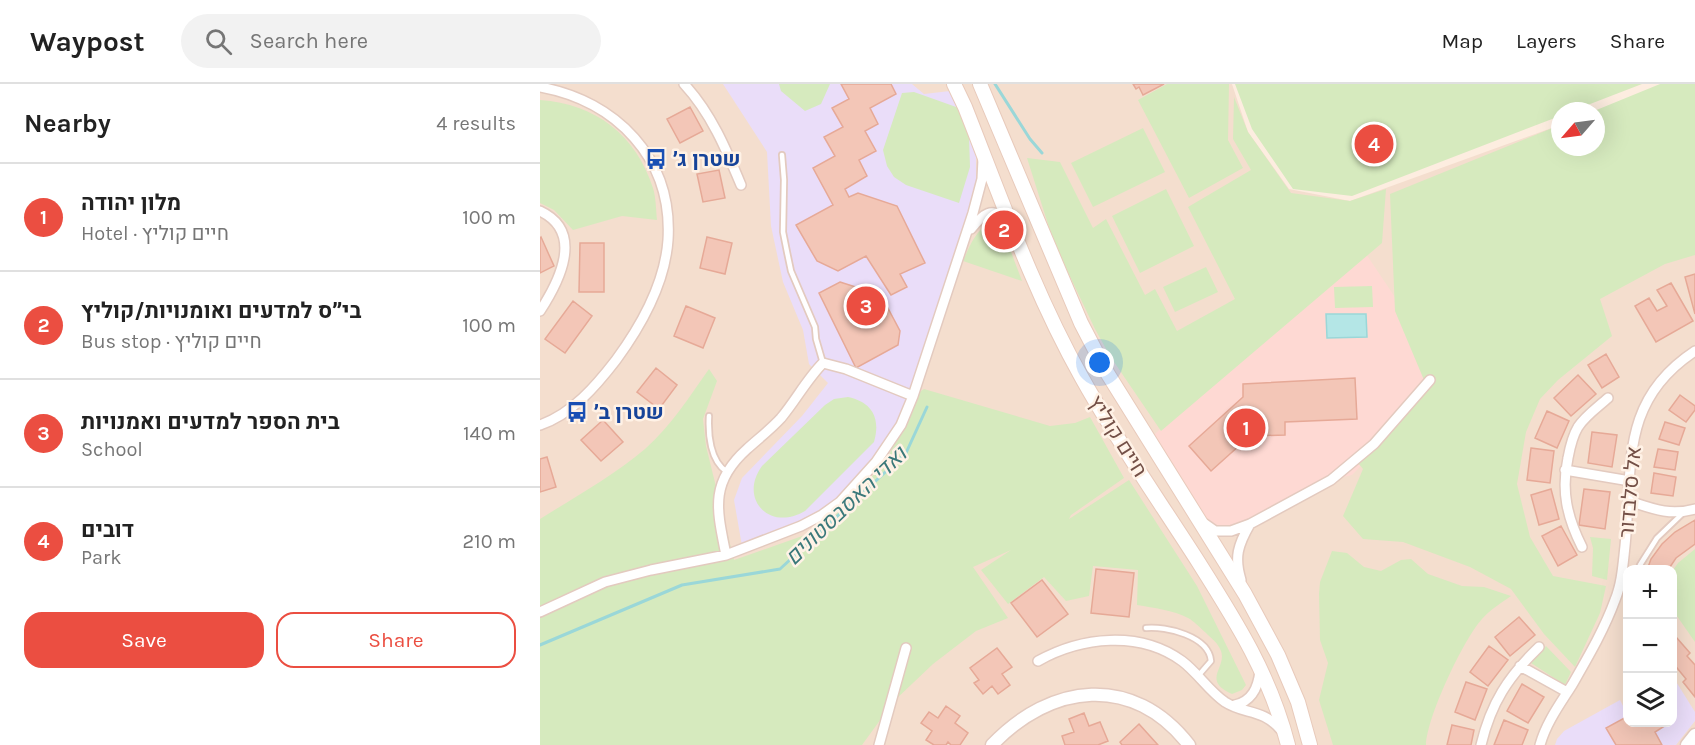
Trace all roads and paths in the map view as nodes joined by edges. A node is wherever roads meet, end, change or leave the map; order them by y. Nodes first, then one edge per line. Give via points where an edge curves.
1 (684, 84) edge
2 (954, 84) edge
3 (980, 84) edge
4 (540, 87) edge
5 (982, 148) junction
6 (782, 155) dead end
7 (741, 185) dead end
8 (540, 211) edge
9 (1015, 229) junction
10 (966, 236) junction
11 (540, 311) edge
12 (1695, 351) edge
13 (823, 363) junction
14 (1430, 380) dead end
15 (913, 396) junction
16 (1608, 399) dead end
17 (709, 416) dead end
18 (540, 424) edge
19 (1566, 470) junction
20 (727, 472) junction
21 (1630, 481) junction
22 (1629, 501) junction
23 (1695, 509) edge
24 (1683, 512) junction
25 (1195, 513) junction
26 (1250, 524) junction
27 (1582, 547) dead end
28 (726, 555) junction
29 (1640, 564) dead end
30 (1245, 594) junction
31 (540, 612) edge
32 (1146, 628) dead end
33 (1539, 647) dead end
34 (906, 648) dead end
35 (1038, 661) dead end
36 (1260, 664) junction
37 (1520, 666) junction
38 (1198, 676) junction
39 (1567, 692) junction
40 (1233, 706) junction
41 (1695, 735) edge
42 (1287, 740) edge
43 (879, 745) edge
44 (992, 745) edge
45 (1189, 745) edge
46 (1310, 745) edge
47 (1481, 745) edge
48 (1540, 745) edge
49 (1687, 745) edge

1 - 7 street via 711,120
2 - 5 main road, חיים קוליץ
3 - 25 main road, חיים קוליץ via 1094,349
4 - 18 street via 578,97 632,134 658,175 668,239 651,302 625,349 580,400
5 - 9 main road, חיים קוליץ
5 - 10 street via 982,179
6 - 13 lane via 783,232 791,271 815,327
8 - 11 street via 560,230 566,248 553,291
9 - 10 street via 1006,218 991,212
9 - 36 main road, חיים קוליץ via 1083,380
10 - 15 street
12 - 21 street, אל סלבדור via 1671,369 1646,400 1634,437
13 - 15 street
13 - 20 street via 779,420
14 - 26 street via 1354,463 1331,480
15 - 28 street via 901,425 876,462 840,502 801,526
16 - 19 street via 1579,426
17 - 20 lane via 715,456
19 - 21 street
19 - 27 street via 1567,510
20 - 28 street via 718,490
21 - 22 street, אל סלבדור
22 - 24 street via 1667,513
22 - 39 street, אל סלבדור via 1617,597 1598,642
23 - 24 street
24 - 29 lane via 1657,538
25 - 26 street via 1215,531 1231,531
25 - 30 main road, חיים קוליץ
26 - 30 street via 1238,551 1238,570
28 - 31 street via 605,582
30 - 46 main road, חיים קוליץ via 1278,655 1298,702
32 - 38 lane via 1181,632 1207,650 1211,661
33 - 37 street
34 - 43 street
35 - 38 street via 1091,641 1127,640 1163,650
36 - 40 street via 1254,693 1243,704
36 - 42 main road, חיים קוליץ
37 - 39 street
37 - 47 street via 1497,697
38 - 40 street
39 - 48 street, אל סלבדור
40 - 42 street via 1264,715 1275,722
41 - 49 street
44 - 45 street via 1008,728 1037,709 1067,698 1100,695 1144,706 1178,731

